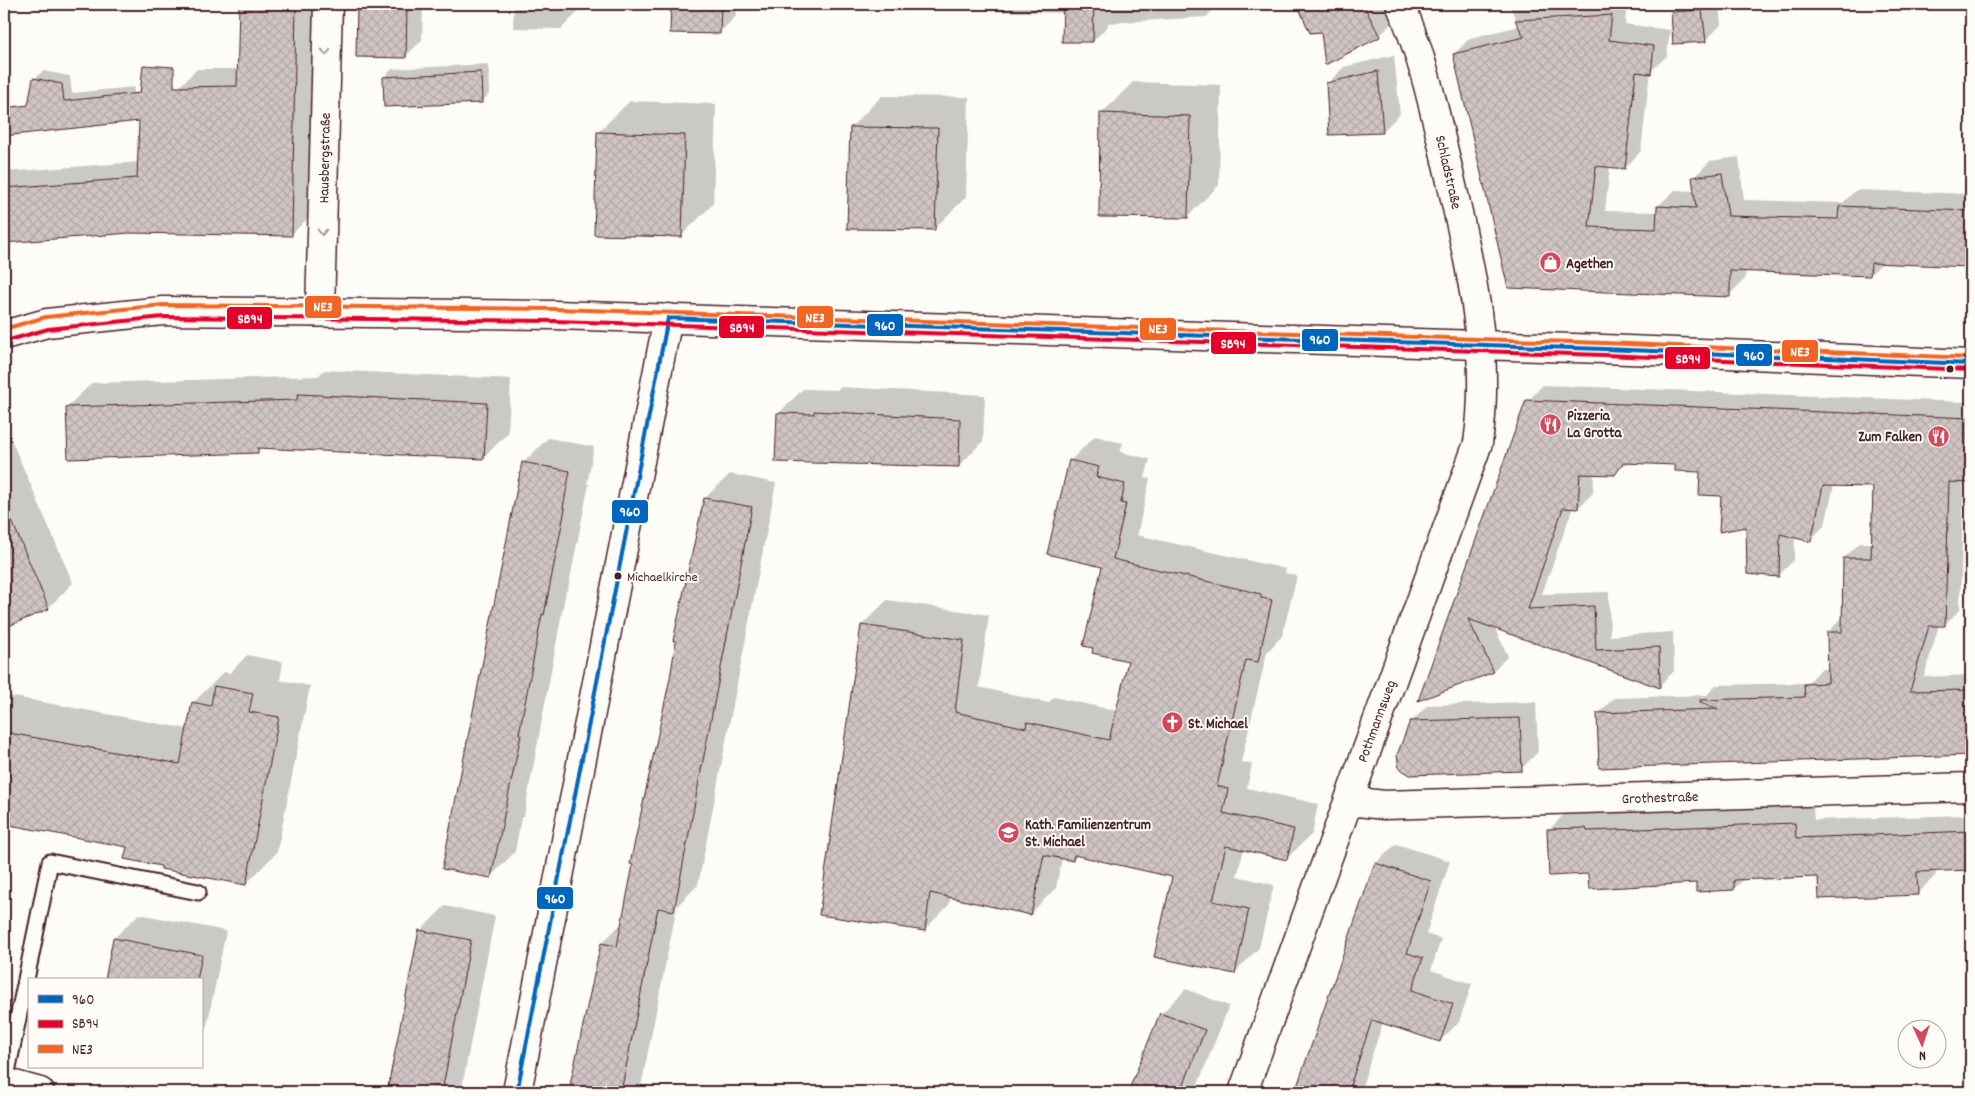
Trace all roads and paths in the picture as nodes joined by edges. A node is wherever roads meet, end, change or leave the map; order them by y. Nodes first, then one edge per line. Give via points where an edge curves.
1 (328, 4) edge
2 (1400, 4) edge
3 (320, 312) junction
4 (668, 318) junction
5 (4, 336) edge
6 (1481, 345) junction
7 (1971, 364) edge
8 (1971, 787) edge
9 (1349, 801) junction
10 (198, 892) dead end
11 (4, 1082) edge
12 (40, 1092) edge
13 (517, 1092) edge
14 (1243, 1092) edge

1 -> 3 street, Hausbergstraße
2 - 6 street, Schladstraße via 1419,51 1432,98 1472,269
3 - 4 street
3 - 5 street via 163,311 46,323
4 - 6 street
4 - 13 street
6 - 7 street
6 - 9 street, Pothmannsweg via 1483,410 1478,443
8 - 9 street, Grothestraße via 1384,805
9 - 14 street, Pothmannsweg
10 - 11 lane via 50,862
11 - 12 street

